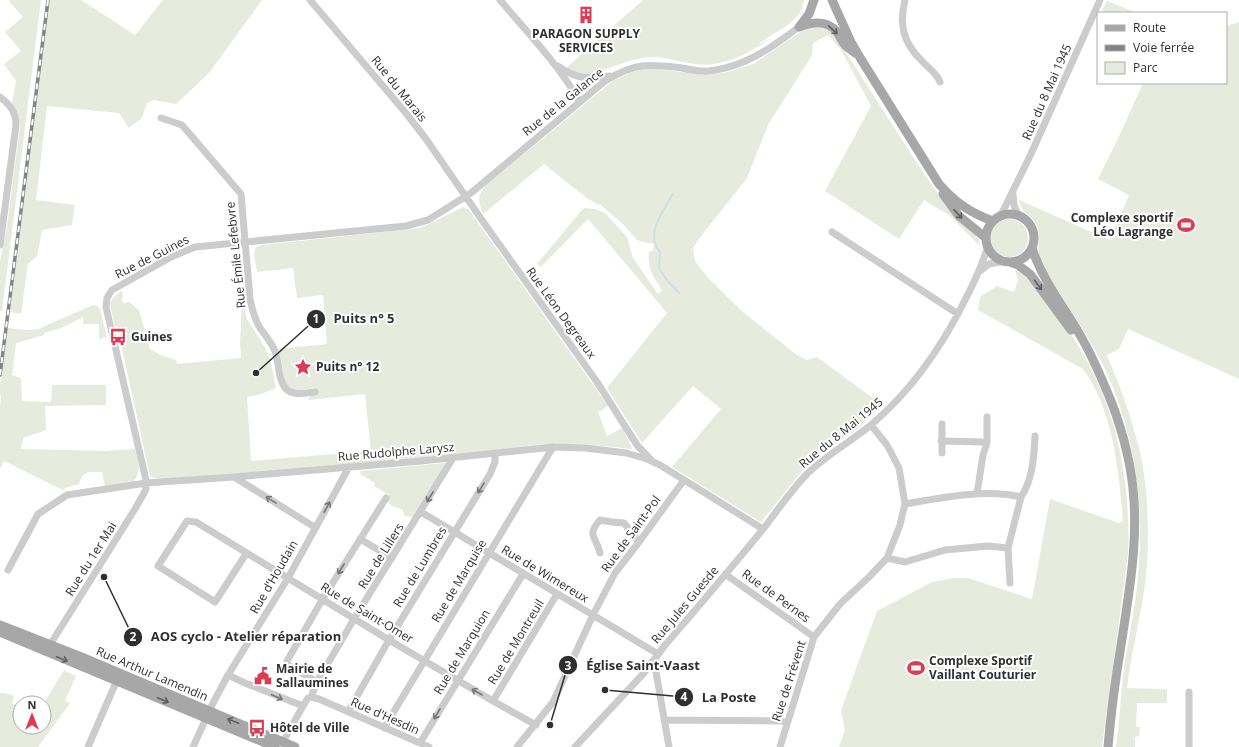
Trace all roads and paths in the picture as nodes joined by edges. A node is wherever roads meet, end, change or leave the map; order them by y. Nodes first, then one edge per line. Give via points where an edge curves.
1 (310, 0) edge
2 (500, 0) edge
3 (814, 0) edge
4 (832, 0) edge
5 (905, 0) edge
6 (1100, 0) edge
7 (799, 27) junction
8 (859, 56) junction
9 (556, 65) junction
10 (614, 75) junction
11 (940, 82) dead end
12 (0, 97) edge
13 (580, 102) junction
14 (161, 118) dead end
15 (939, 184) junction
16 (1013, 193) junction
17 (465, 196) junction
18 (1001, 215) junction
19 (1018, 215) junction
20 (993, 221) junction
21 (832, 232) dead end
22 (245, 241) junction
23 (987, 242) junction
24 (0, 245) edge
25 (1032, 248) junction
26 (1007, 261) junction
27 (980, 271) junction
28 (958, 314) junction
29 (1093, 361) junction
30 (315, 392) dead end
31 (988, 417) dead end
32 (942, 424) dead end
33 (871, 425) junction
34 (1035, 436) dead end
35 (942, 442) junction
36 (987, 443) junction
37 (637, 445) junction
38 (553, 447) junction
39 (495, 453) junction
40 (942, 453) dead end
41 (635, 455) junction
42 (453, 458) junction
43 (650, 461) junction
44 (349, 467) junction
45 (234, 477) junction
46 (684, 480) junction
47 (146, 483) junction
48 (977, 494) junction
49 (1021, 497) junction
50 (386, 498) dead end
51 (905, 504) junction
52 (421, 512) junction
53 (316, 528) junction
54 (763, 529) junction
55 (454, 531) junction
56 (360, 539) junction
57 (640, 542) junction
58 (1008, 548) junction
59 (488, 553) junction
60 (600, 553) dead end
61 (246, 554) junction
62 (392, 558) junction
63 (887, 558) junction
64 (8, 570) dead end
65 (523, 574) junction
66 (725, 574) junction
67 (288, 578) junction
68 (1010, 583) dead end
69 (557, 594) junction
70 (322, 600) junction
71 (593, 615) junction
72 (354, 619) junction
73 (0, 625) edge
74 (0, 632) edge
75 (814, 637) junction
76 (389, 640) junction
77 (48, 648) junction
78 (658, 654) junction
79 (424, 660) junction
80 (651, 664) junction
81 (228, 675) junction
82 (117, 680) junction
83 (457, 680) junction
84 (317, 682) junction
85 (1189, 692) dead end
86 (311, 697) junction
87 (493, 701) junction
88 (303, 706) junction
89 (348, 712) junction
90 (208, 715) junction
91 (664, 720) junction
92 (787, 723) junction
93 (536, 725) junction
94 (384, 728) junction
95 (420, 743) junction
96 (276, 746) edge
97 (88, 747) edge
98 (193, 747) edge
99 (295, 747) edge
100 (429, 747) edge
101 (516, 747) edge
102 (575, 747) edge
103 (668, 747) edge
104 (780, 747) edge
105 (1108, 747) edge
106 (1189, 747) edge

1 - 17 street, Rue du Marais via 405,112
2 - 9 street
3 - 7 main road via 809,14
4 - 8 main road
5 - 11 street via 902,28 918,58 936,74
6 - 16 street, Rue du 8 Mai 1945
7 -> 8 main road via 816,22 827,24 837,32 844,44
7 - 10 street, Rue de la Galance via 756,57 723,69 700,71 655,64 629,68
8 - 15 main road
9 - 10 street via 580,77
9 - 13 street
10 - 13 street, Rue de la Galance
12 - 24 street via 9,105 16,125
13 - 17 street, Rue de la Galance
14 - 22 street, Rue Émile Lefebvre via 182,125 241,194
15 - 20 main road via 967,210
15 -> 23 main road via 944,197 959,216
16 - 18 street, Rue du 8 Mai 1945
16 - 19 street
17 - 22 street, Rue de Guines via 418,224
17 - 37 street, Rue Léon Degreaux via 597,382
18 - 19 main road
18 - 20 main road
19 - 25 main road via 1029,223 1033,230
20 - 23 main road via 988,229
21 - 28 street
22 - 30 street, Rue Émile Lefebvre via 252,310 275,351 281,381 291,392
22 - 47 street, Rue de Guines via 202,245 188,249 115,288 107,298 106,307
23 - 26 main road via 994,256
23 - 27 street, Rue du 8 Mai 1945
25 - 26 main road via 1026,256 1016,261
25 - 29 main road via 1047,282 1081,336
26 - 27 street via 989,264
26 -> 29 main road via 1030,274
27 - 28 street, Rue du 8 Mai 1945
28 - 33 street, Rue du 8 Mai 1945 via 921,373 899,399
29 - 105 main road via 1113,406 1125,445 1135,517 1132,572
31 - 36 street
32 - 35 street
33 - 51 street via 887,445 899,468
33 - 54 street, Rue du 8 Mai 1945 via 805,476
34 - 49 street via 1033,462 1025,492
35 - 36 street
35 - 40 street
36 - 48 street
37 - 41 street
37 - 43 street, Rue Léon Degreaux
38 - 39 street, Rue Rudolphe Larysz
38 - 41 street, Rue Rudolphe Larysz via 586,448
38 - 59 street, Rue de Marquise
39 - 42 street, Rue Rudolphe Larysz
39 -> 55 street, Rue de Lumbres via 495,462 490,474
41 - 43 street, Rue Rudolphe Larysz
42 - 44 street, Rue Rudolphe Larysz
42 -> 52 street, Rue de Lillers
43 - 46 street, Rue Léon Degreaux
44 - 45 street, Rue Rudolphe Larysz
53 -> 44 street, Rue d'Houdain
45 - 47 street, Rue Rudolphe Larysz
53 -> 45 street
46 - 54 street, Rue Léon Degreaux
46 - 57 street, Rue de Saint-Pol
47 - 64 street, Rue Rudolphe Larysz via 67,495 38,514
47 - 77 street, Rue du 1er Mai via 144,493
48 - 49 street
48 - 51 street
49 - 58 street
50 - 56 street
51 - 63 street
52 - 55 street, Rue de Wimereux
52 - 62 street, Rue de Lillers
53 - 67 street, Rue d'Houdain
54 - 66 street, Rue Jules Guesde
55 - 59 street, Rue de Wimereux
55 - 76 street, Rue de Lumbres
56 - 62 street
56 -> 70 street
57 - 60 street via 624,523 600,520 593,528 592,535
57 - 71 street, Rue de Saint-Pol via 615,573
58 - 63 street via 988,546 945,550 905,562
58 - 68 street
59 - 65 street, Rue de Wimereux
59 - 79 street, Rue de Marquise
61 - 61 street, Rue de Saint-Omer via 196,522 187,521 158,566 215,602
61 - 67 street, Rue de Saint-Omer
62 - 72 street, Rue de Lillers
63 - 75 street, Rue de Frévent via 840,604
65 - 69 street, Rue de Wimereux
65 - 83 street, Rue de Marquion
66 - 75 street, Rue de Pernes
66 - 78 street, Rue Jules Guesde
67 - 70 street, Rue de Saint-Omer
67 - 81 street, Rue d'Houdain
69 - 71 street, Rue de Wimereux
69 - 87 street, Rue de Montreuil
70 - 72 street, Rue de Saint-Omer
70 - 84 street via 287,661 288,665
71 - 78 street, Rue de Wimereux
71 - 93 street, Rue de Saint-Pol via 553,702
72 - 76 street, Rue de Saint-Omer
72 - 84 street, Rue de Lillers
73 - 77 main road, Rue Arthur Lamendin
74 - 77 main road, Rue Arthur Lamendin
75 - 92 street, Rue de Frévent
76 - 79 street, Rue de Saint-Omer
76 - 89 street, Rue de Lumbres
77 -> 82 main road, Rue Arthur Lamendin
77 - 90 main road, Rue Arthur Lamendin
78 - 80 street, Rue Jules Guesde
79 - 83 street, Rue de Saint-Omer
79 - 94 street, Rue de Marquise
80 - 91 street via 656,672
80 - 102 street, Rue Jules Guesde
81 -> 88 street
81 - 90 street, Rue d'Houdain
82 -> 90 main road, Rue Arthur Lamendin
82 - 97 street
87 -> 83 street, Rue de Saint-Omer
83 -> 95 street, Rue de Marquion
84 - 86 street, Rue de Lillers
85 - 106 street
86 - 88 street, Rue de Lillers
86 - 89 street, Rue d'Hesdin
87 - 93 street, Rue de Saint-Omer
88 - 96 street, Rue de Lillers
89 - 94 street, Rue d'Hesdin
90 - 96 main road, Rue Arthur Lamendin
90 - 98 street, Rue d'Houdain
91 - 92 street
91 - 103 street
92 - 104 street, Rue de Frévent
93 - 101 street, Rue de Saint-Pol
94 - 95 street, Rue d'Hesdin
95 - 100 street, Rue d'Hesdin
96 - 99 main road, Rue Arthur Lamendin

